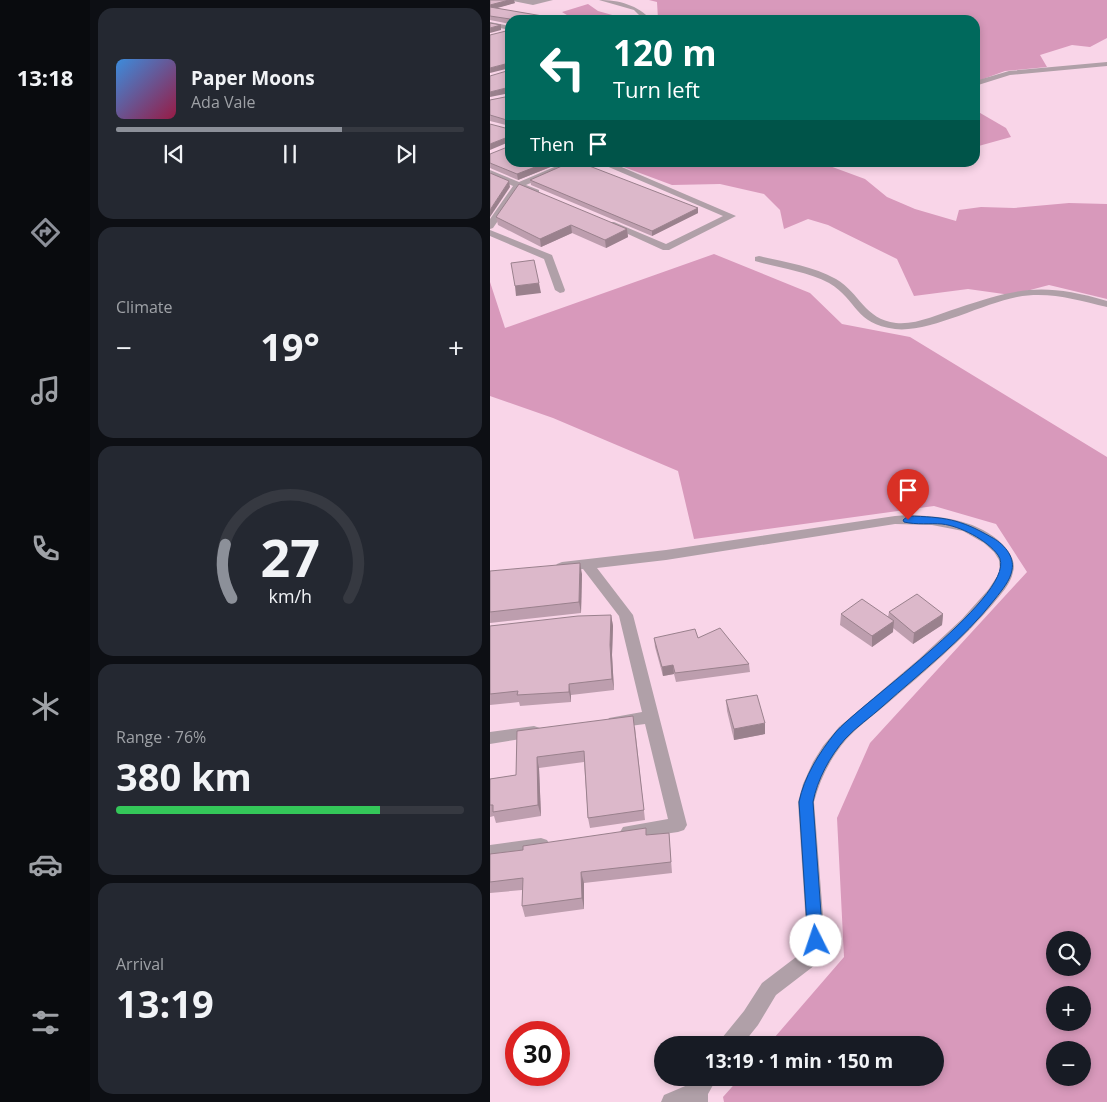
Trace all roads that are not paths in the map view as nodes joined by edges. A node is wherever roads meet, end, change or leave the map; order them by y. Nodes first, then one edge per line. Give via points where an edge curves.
1 (511, 0) edge
2 (550, 0) edge
3 (602, 0) edge
4 (643, 15) edge
5 (490, 24) edge
6 (505, 27) edge
7 (1107, 64) edge
8 (980, 82) edge
9 (563, 167) edge
10 (613, 167) edge
11 (490, 173) edge
12 (518, 185) junction
13 (544, 196) edge
14 (605, 222) edge
15 (490, 226) edge
16 (490, 233) edge
17 (759, 259) dead end
18 (560, 290) dead end
19 (1107, 304) edge
20 (587, 565) junction
21 (548, 568) edge
22 (626, 615) junction
23 (607, 617) edge
24 (652, 717) junction
25 (595, 724) edge
26 (547, 730) edge
27 (490, 738) edge
28 (612, 835) edge
29 (556, 843) edge
30 (490, 853) edge
31 (737, 1036) edge
32 (701, 1090) edge
33 (671, 1102) edge

1 - 2 street via 533,3
3 - 4 street via 636,9
5 - 6 street
7 - 8 street via 1009,73
9 - 12 street
10 - 14 street via 730,216 666,248
11 - 12 street
12 - 13 street
12 - 15 street
16 - 18 street via 548,257
17 - 19 street via 831,280 845,290 866,316 888,326 920,324 993,300 1034,292 1070,294
20 - 21 street
20 - 22 street
20 - 31 street via 895,520 922,519 966,528 984,536 1004,554 1007,568 1004,580 978,612 841,735 818,768 806,802 816,941 812,956 769,988
22 - 23 street
22 - 24 street
24 - 25 street
24 - 28 street via 678,825
26 - 27 street
29 - 30 street
32 - 33 street

